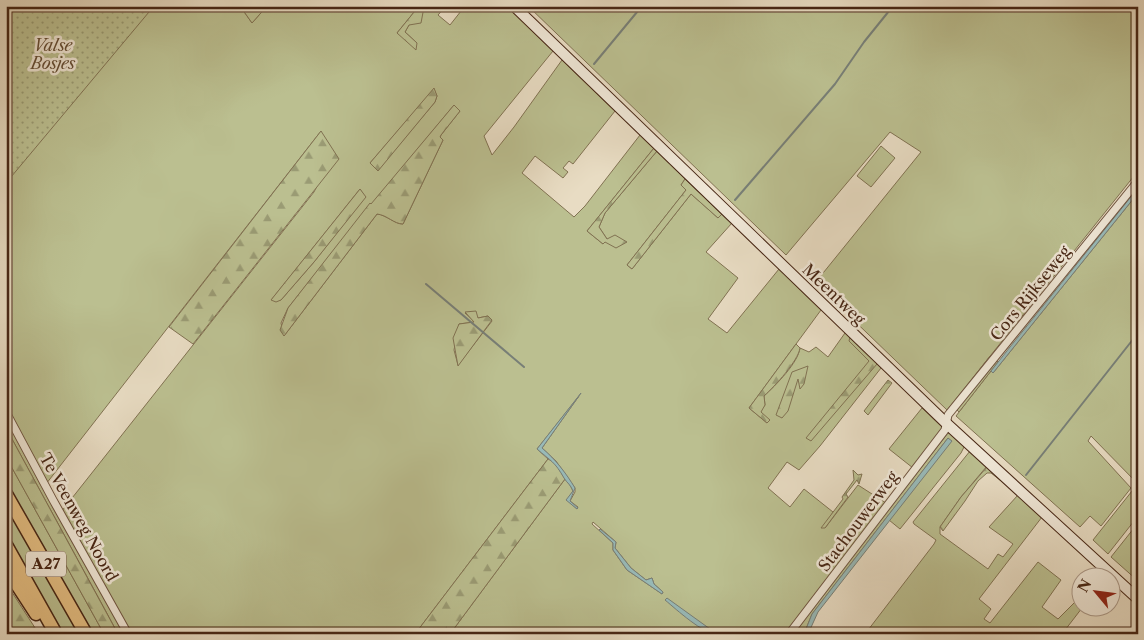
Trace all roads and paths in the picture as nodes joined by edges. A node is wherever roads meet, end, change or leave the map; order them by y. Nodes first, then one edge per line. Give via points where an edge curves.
1 (514, 6) edge
2 (1138, 181) edge
3 (6, 412) edge
4 (946, 423) junction
5 (6, 494) edge
6 (6, 545) edge
7 (6, 568) edge
8 (1138, 599) edge
9 (48, 634) edge
10 (56, 634) edge
11 (86, 634) edge
12 (128, 634) edge
13 (789, 634) edge

1 - 4 street, Meentweg
2 - 4 street, Cors Rijkseweg via 948,416
3 - 12 street, Te Veenweg Noord
4 - 8 street, Meentweg
4 - 13 street, Stachouwerweg via 945,430
5 - 11 highway, A27
6 - 10 highway, A27
7 - 9 highway, A27

